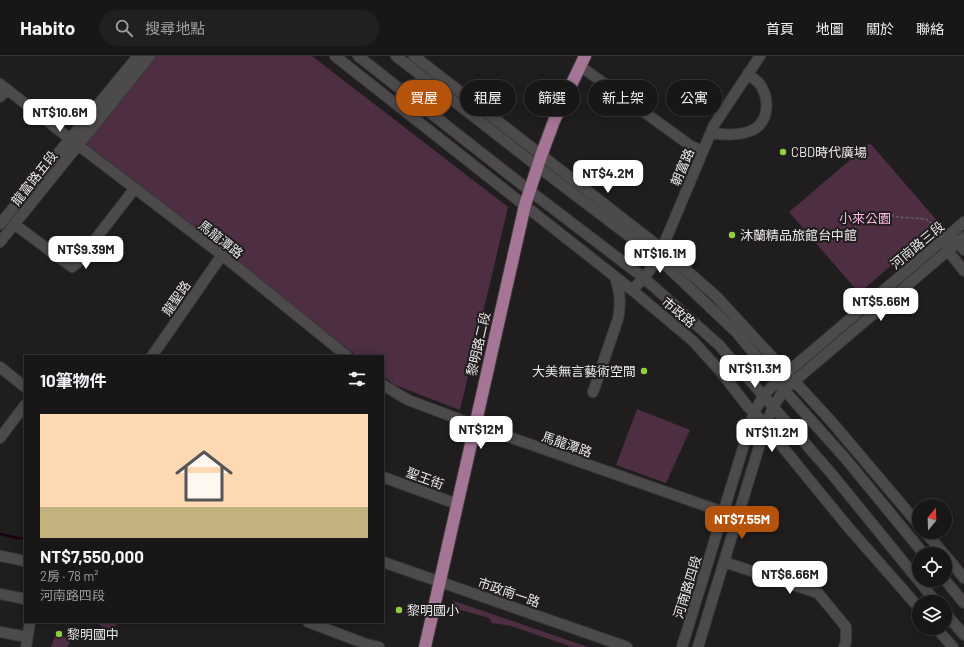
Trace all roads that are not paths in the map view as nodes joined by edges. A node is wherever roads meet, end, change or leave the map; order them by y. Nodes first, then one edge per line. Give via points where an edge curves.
1 (138, 56) edge
2 (150, 56) edge
3 (336, 56) edge
4 (396, 56) edge
5 (414, 56) edge
6 (760, 56) edge
7 (362, 57) edge
8 (583, 61) edge
9 (355, 71) junction
10 (748, 74) junction
11 (2, 90) edge
12 (711, 133) junction
13 (70, 138) junction
14 (78, 145) junction
15 (703, 150) junction
16 (539, 161) junction
17 (135, 188) junction
18 (530, 191) junction
19 (525, 205) junction
20 (964, 222) edge
21 (0, 224) edge
22 (14, 224) junction
23 (947, 236) junction
24 (0, 242) edge
25 (962, 243) edge
26 (948, 251) junction
27 (660, 253) junction
28 (222, 255) junction
29 (964, 271) edge
30 (615, 276) junction
31 (644, 278) junction
32 (632, 290) junction
33 (154, 353) edge
34 (346, 355) edge
35 (0, 367) edge
36 (787, 372) junction
37 (777, 381) junction
38 (795, 381) junction
39 (24, 386) edge
40 (384, 386) edge
41 (784, 390) junction
42 (593, 392) dead end
43 (764, 395) junction
44 (24, 406) edge
45 (773, 407) junction
46 (754, 412) junction
47 (475, 425) junction
48 (765, 427) junction
49 (0, 438) edge
50 (384, 477) edge
51 (457, 504) junction
52 (723, 512) junction
53 (912, 517) edge
54 (931, 539) edge
55 (918, 547) edge
56 (937, 547) edge
57 (0, 556) edge
58 (24, 561) edge
59 (384, 562) edge
60 (724, 562) junction
61 (952, 564) edge
62 (964, 578) edge
63 (440, 582) junction
64 (951, 587) edge
65 (0, 594) edge
66 (930, 595) edge
67 (24, 598) edge
68 (912, 600) edge
69 (964, 602) edge
70 (952, 621) edge
71 (30, 623) edge
72 (311, 623) edge
73 (0, 632) edge
74 (942, 635) edge
75 (964, 635) edge
76 (26, 642) edge
77 (379, 647) edge
78 (425, 647) edge
79 (627, 647) edge
80 (682, 647) edge
81 (698, 647) edge
82 (844, 647) edge
83 (952, 647) edge

1 - 13 street, 龍富路五段
2 - 14 street, 龍富路五段
3 - 9 street, 市政路
4 - 16 street, 市政路
5 - 16 street, 市政路
6 - 10 street, 朝富路
7 - 9 street
7 - 18 street, 市政路
8 - 15 street via 691,146
8 - 16 main road, 黎明路二段 via 554,121
9 - 19 street, 市政路
10 - 12 street, 朝富路
10 - 12 street via 759,83 765,94 767,106 764,118 756,128 748,131 723,135
11 - 13 street
12 - 15 street, 朝富路
13 - 21 street, 龍富路五段
14 - 17 street, 馬龍潭路
14 - 22 street, 龍富路五段
15 - 27 street, 朝富路
16 - 18 main road, 黎明路二段
16 - 27 street, 市政路
17 - 22 street via 72,267
17 - 28 street, 馬龍潭路
18 - 19 main road, 黎明路二段
18 - 31 street, 市政路
19 - 30 street, 市政路
19 - 47 main road, 黎明路二段
20 - 23 street, 河南路三段
22 - 24 street, 龍富路五段
23 - 25 street
23 - 26 street
23 - 36 street, 河南路三段
25 - 26 street, 河南路三段
26 - 29 street
26 - 38 street, 河南路三段
27 - 31 street, 朝富路
27 - 36 street, 市政路 via 716,296
27 - 37 street, 市政路 via 737,333
28 - 33 street, 龍聖路
28 - 34 street, 馬龍潭路
30 - 32 street, 市政路
30 - 42 street via 620,293 618,319
31 - 32 street, 朝富路
31 - 43 street, 市政路 via 719,345
32 - 46 street, 市政路 via 693,341
35 - 39 street
36 - 37 street, 河南路三段
36 - 38 street, 市政路
37 - 41 street, 市政路
37 - 43 street, 河南路四段
38 - 41 street, 河南路三段
38 - 53 street, 市政路
40 - 47 street, 馬龍潭路 via 408,400
41 - 45 street, 河南路三段
41 - 55 street, 市政路 via 845,458
43 - 45 street, 市政路
43 - 46 street, 河南路四段
44 - 49 street
45 - 48 street, 河南路三段
45 - 66 street, 市政路 via 831,473
46 - 48 street, 市政路
46 - 52 street, 河南路四段
47 - 51 main road, 黎明路二段
47 - 52 street, 馬龍潭路
48 - 60 street
48 - 68 street, 市政路
50 - 51 street, 聖王街
51 - 63 main road, 黎明路二段
52 - 80 street, 河南路四段
54 - 56 street
57 - 58 street
59 - 63 street, 市政南一路
60 - 81 street
60 - 82 street via 818,593 846,627
61 - 62 street
63 - 78 main road, 黎明路二段
63 - 79 street, 市政南一路
64 - 69 street
65 - 67 street
70 - 75 street
71 - 76 street
72 - 77 street
73 - 76 street
74 - 83 street

